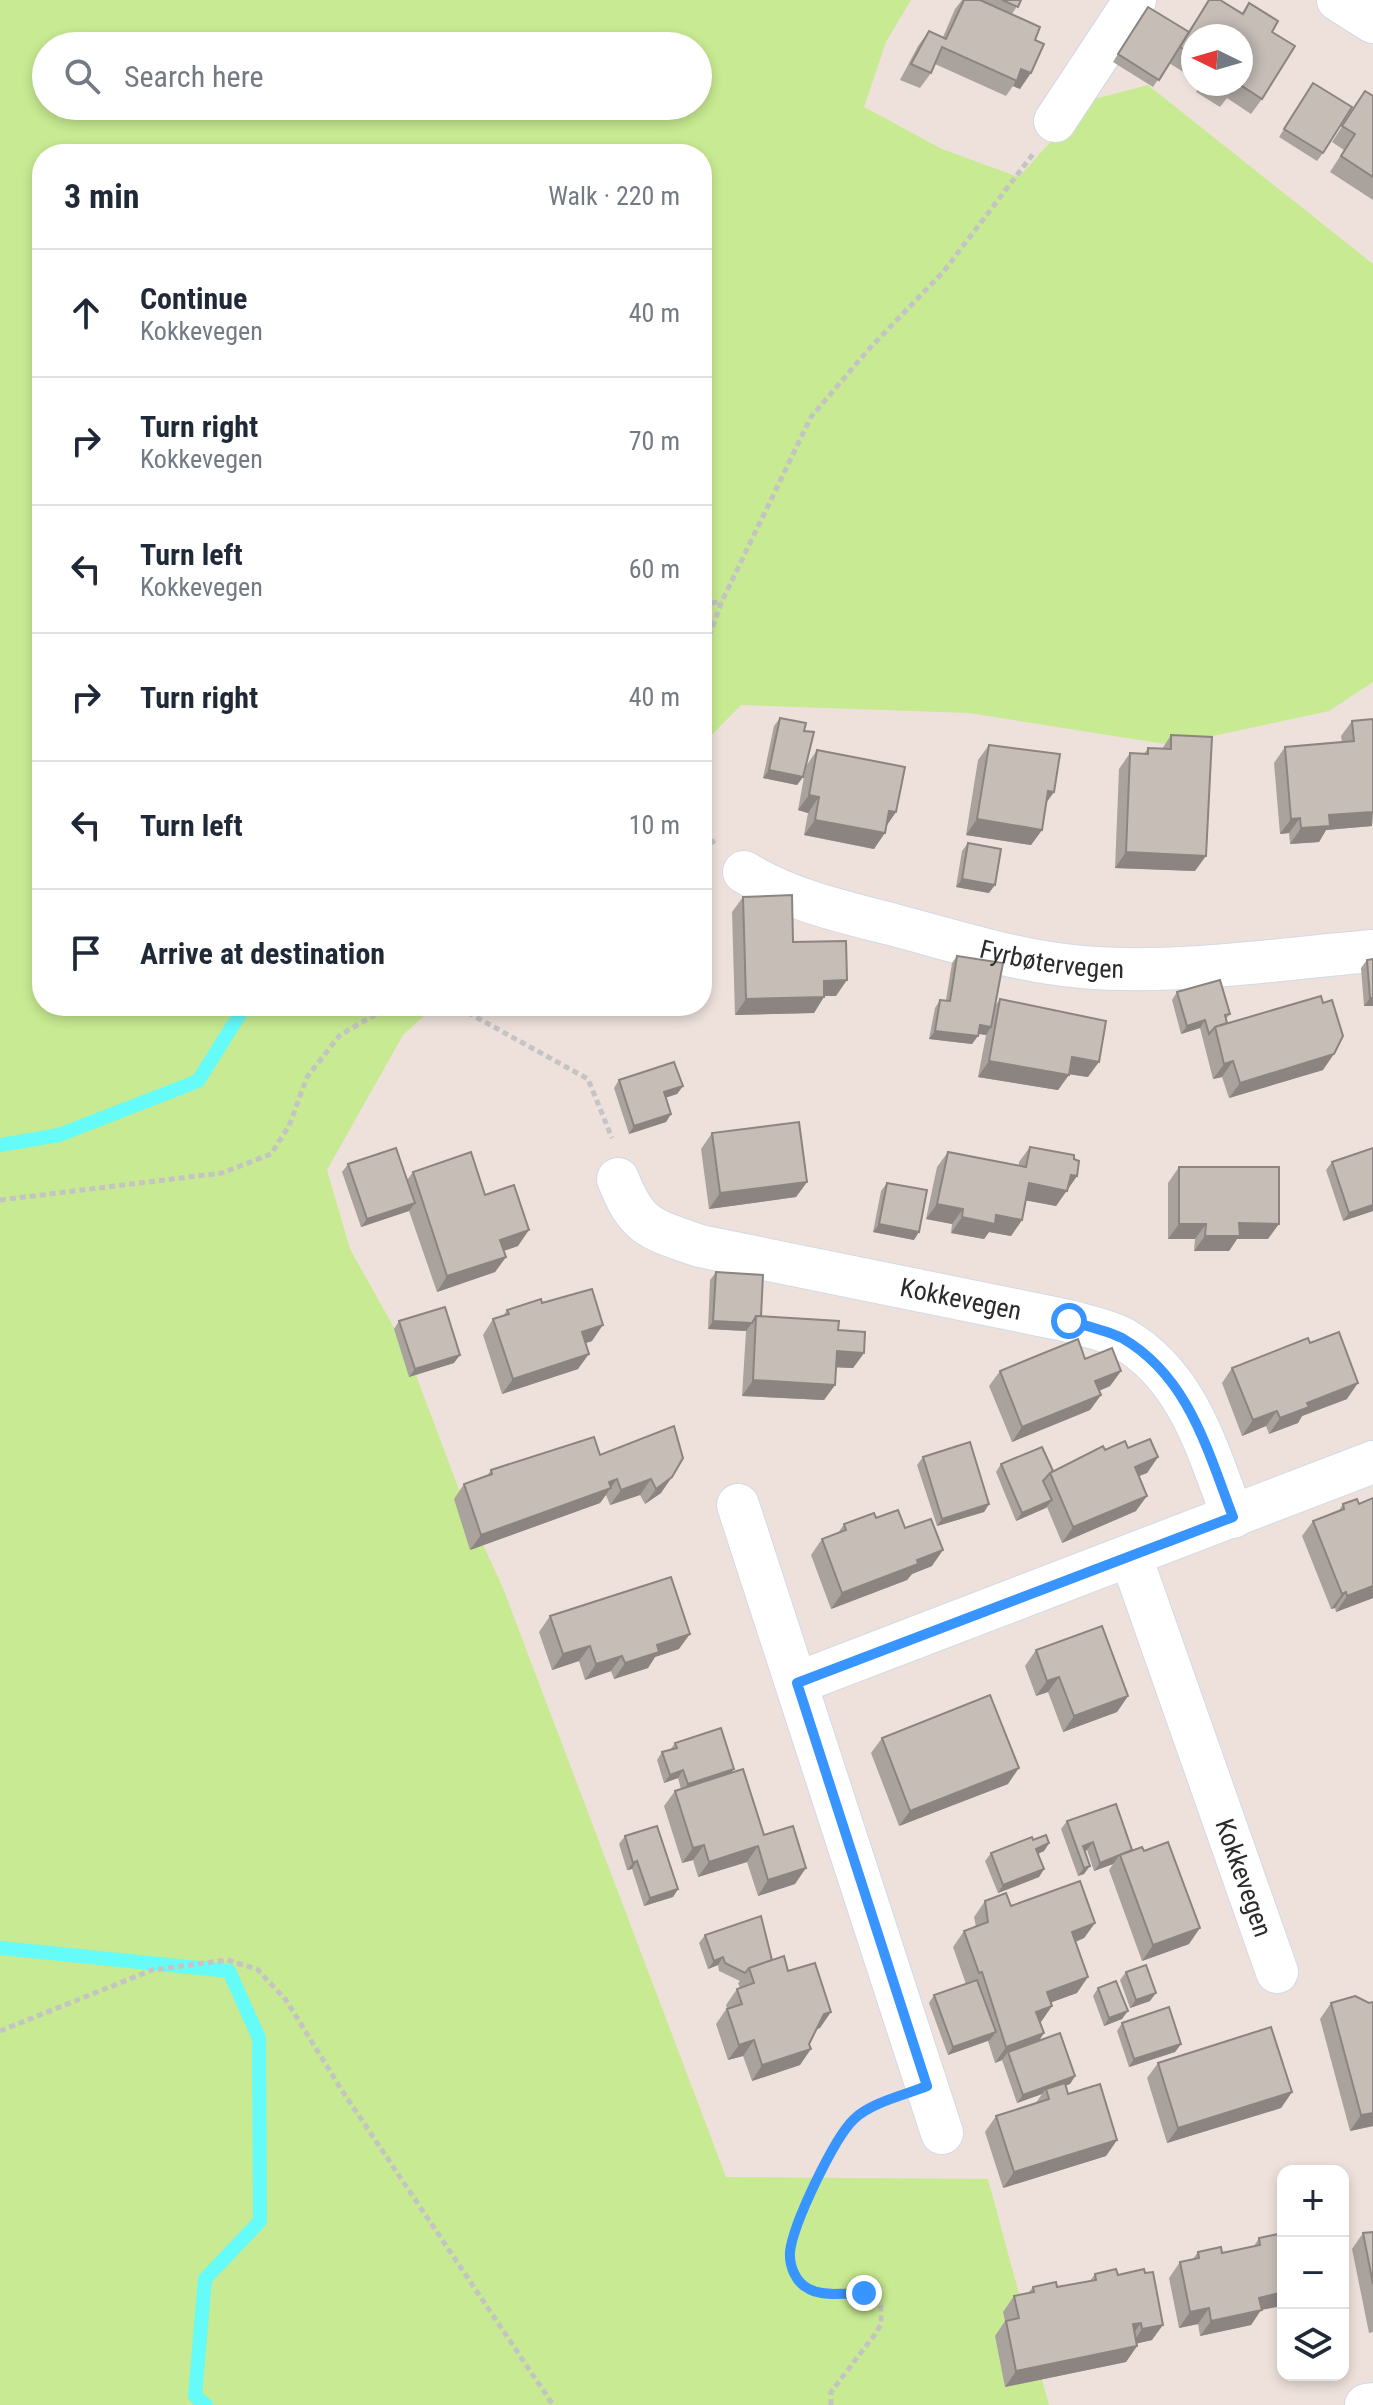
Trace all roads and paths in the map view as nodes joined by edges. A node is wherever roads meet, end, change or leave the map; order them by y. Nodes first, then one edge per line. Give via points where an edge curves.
1 (1135, 0) edge
2 (1338, 0) edge
3 (1373, 22) edge
4 (1055, 121) joint
5 (722, 601) junction
6 (712, 603) edge
7 (712, 628) edge
8 (744, 872) dead end
9 (1373, 951) edge
10 (373, 1016) edge
11 (479, 1016) edge
12 (618, 1179) joint
13 (0, 1200) edge
14 (1373, 1462) edge
15 (738, 1505) dead end
16 (1233, 1517) junction
17 (1131, 1557) junction
18 (797, 1683) junction
19 (1277, 1972) dead end
20 (0, 2031) edge
21 (927, 2086) junction
22 (942, 2133) dead end
23 (1373, 2404) edge
24 (553, 2405) edge
25 (831, 2405) edge
26 (1366, 2405) edge

1 - 4 street
2 - 3 street
4 - 5 path via 944,271 811,417
5 - 6 path
5 - 7 path
8 - 9 street, Fyrbøtervegen via 814,904 1022,958 1078,967 1127,970
10 - 13 path via 340,1035 307,1077 289,1126 271,1154 222,1173
11 - 12 path via 588,1079 612,1138
12 - 16 street, Kokkevegen via 631,1213 658,1231 700,1246 1069,1321 1119,1337 1152,1358 1181,1391
14 - 16 street
15 - 18 street
16 - 17 street
17 - 18 street
17 - 19 street, Kokkevegen
18 - 21 street
20 - 24 path via 152,1970 227,1960 257,1969 286,2000
21 - 22 street
21 - 25 path via 851,2121 818,2177 795,2233 790,2254 800,2282 827,2293 864,2293 881,2306 881,2324 831,2392
23 - 26 street

